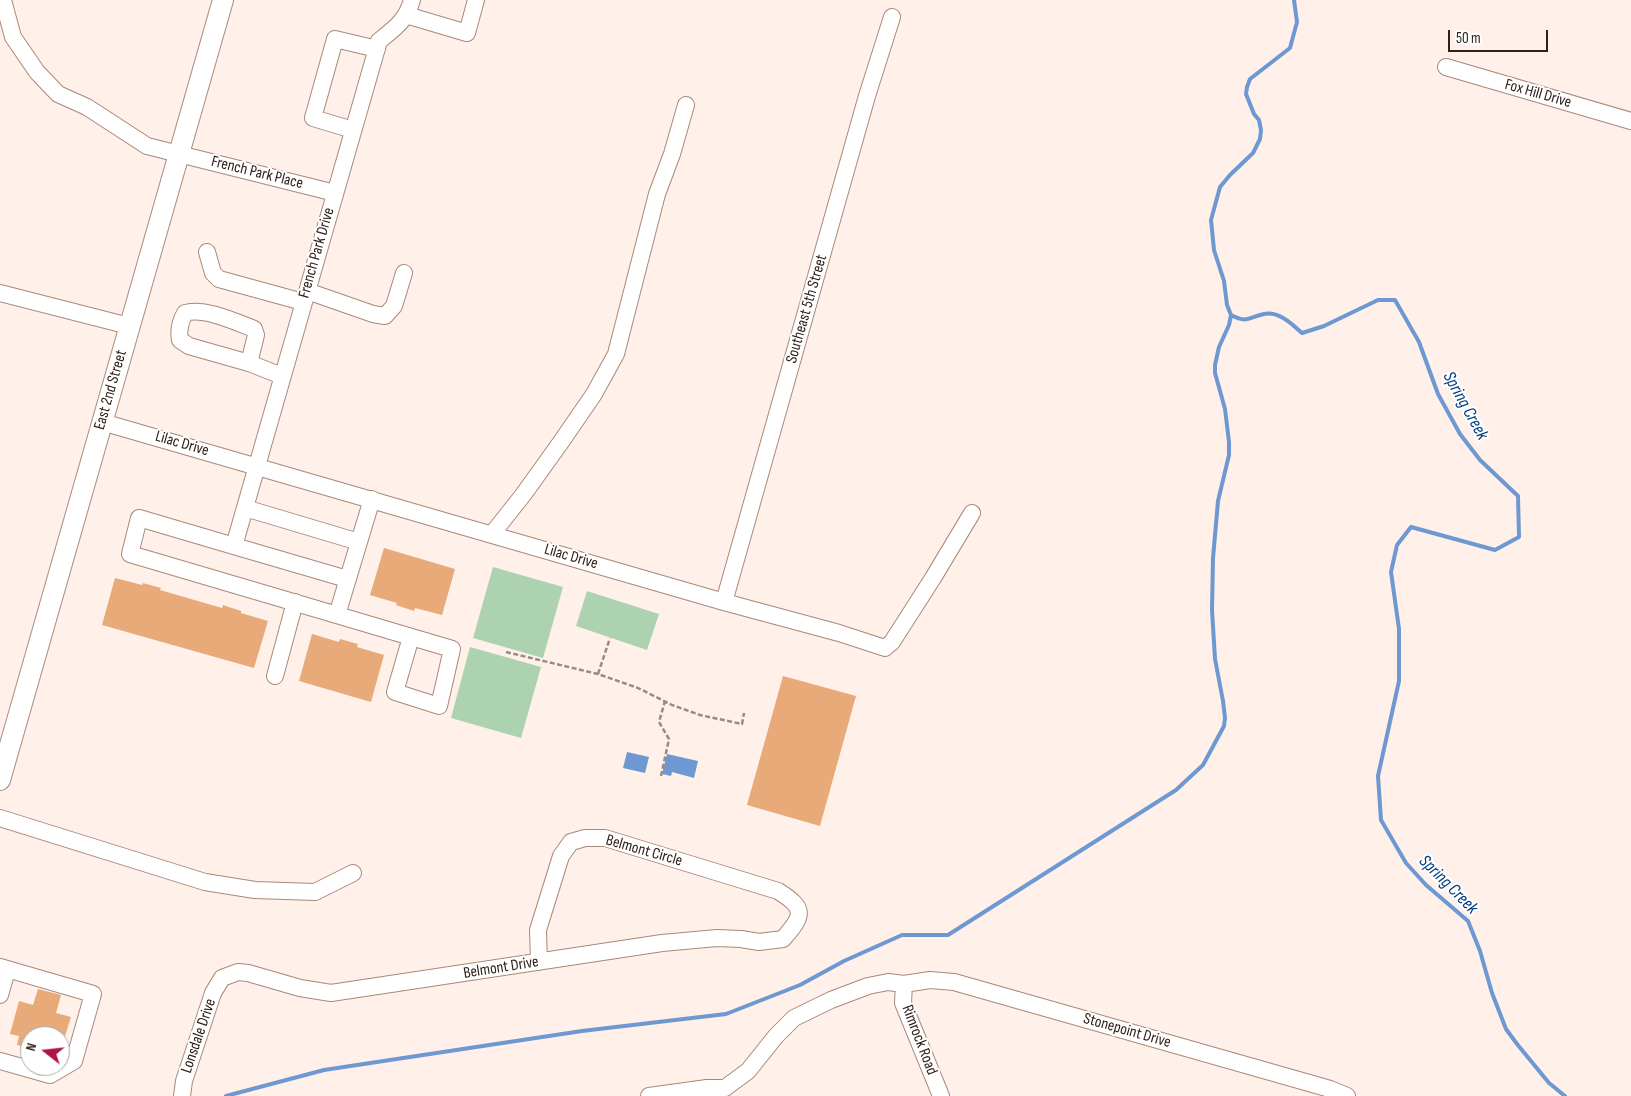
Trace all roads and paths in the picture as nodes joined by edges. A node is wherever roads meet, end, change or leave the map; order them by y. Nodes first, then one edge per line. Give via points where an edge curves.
1 (3, 0) edge
2 (223, 0) edge
3 (476, 0) edge
4 (409, 7) edge
5 (892, 17) dead end
6 (378, 45) junction
7 (1446, 67) dead end
8 (686, 105) dead end
9 (1631, 121) edge
10 (353, 130) junction
11 (179, 154) junction
12 (335, 193) junction
13 (207, 252) dead end
14 (404, 273) dead end
15 (0, 293) edge
16 (305, 297) junction
17 (129, 326) junction
18 (249, 363) junction
19 (282, 376) junction
20 (102, 422) junction
21 (257, 466) junction
22 (372, 499) junction
23 (245, 508) junction
24 (972, 513) dead end
25 (492, 534) junction
26 (359, 542) junction
27 (234, 546) junction
28 (348, 579) junction
29 (295, 602) junction
30 (724, 602) junction
31 (337, 615) junction
32 (411, 637) junction
33 (610, 638) dead end
34 (506, 652) dead end
35 (598, 674) junction
36 (275, 676) dead end
37 (665, 701) junction
38 (744, 713) dead end
39 (661, 776) dead end
40 (0, 780) edge
41 (0, 818) edge
42 (353, 873) dead end
43 (783, 939) joint
44 (538, 962) junction
45 (4, 968) edge
46 (222, 978) joint
47 (904, 984) junction
48 (0, 995) edge
49 (0, 1060) edge
50 (727, 1092) edge
51 (182, 1096) edge
52 (649, 1096) edge
53 (941, 1096) edge
54 (1347, 1096) edge

1 - 11 street, French Park Place via 13,37 37,72 58,94 87,107 147,146
2 - 11 main road, East 2nd Street
3 - 4 street via 467,33
4 - 6 street via 401,23
5 - 30 street, Southeast 5th Street
6 - 10 street, French Park Drive
6 - 10 street via 335,39 313,118
7 - 9 street, Fox Hill Drive
8 - 25 street via 658,194 616,354 594,394 561,442
10 - 12 street, French Park Drive
11 - 12 street, French Park Place
11 - 17 main road, East 2nd Street
12 - 16 street, French Park Drive
13 - 16 street via 213,273 219,280
14 - 16 street via 394,306 385,316
15 - 17 street
16 - 19 street, French Park Drive
17 - 20 main road, East 2nd Street
18 - 18 street via 189,346 180,340 180,323 186,313 209,313 254,329 256,335
18 - 19 street
19 - 21 street, French Park Drive
20 - 21 street, Lilac Drive
20 - 40 main road, East 2nd Street
21 - 22 street, Lilac Drive
21 - 23 street, French Park Drive
22 - 25 street, Lilac Drive
22 - 26 street
23 - 26 street
23 - 27 street, French Park Drive
24 - 30 street, Lilac Drive via 892,642 885,648
25 - 30 street, Lilac Drive
26 - 28 street
27 - 28 street
27 - 29 street via 139,518 130,554
28 - 31 street
29 - 31 street
29 - 36 street
31 - 32 street
32 - 32 street via 452,649 439,706 395,692
33 - 35 path
34 - 35 path
35 - 37 path
37 - 38 path via 700,715 742,724
37 - 39 path via 659,722 669,739
41 - 42 street via 205,882 255,890 315,892
43 - 44 street, Belmont Drive via 759,942 717,938 662,943
43 - 44 street, Belmont Circle via 797,922 799,910 793,900 778,891 604,838 586,838 571,842 561,856 538,930
44 - 46 street, Belmont Drive via 331,993 248,973 238,972
45 - 48 street
45 - 49 street via 93,994 74,1061 50,1075
46 - 51 street, Lonsdale Drive via 213,994 196,1044
47 - 50 street, Stonepoint Drive via 888,982 868,986 794,1018
47 - 53 street, Rimrock Road via 903,1003
47 - 54 street, Stonepoint Drive via 930,980 954,982
50 - 52 street via 707,1088

